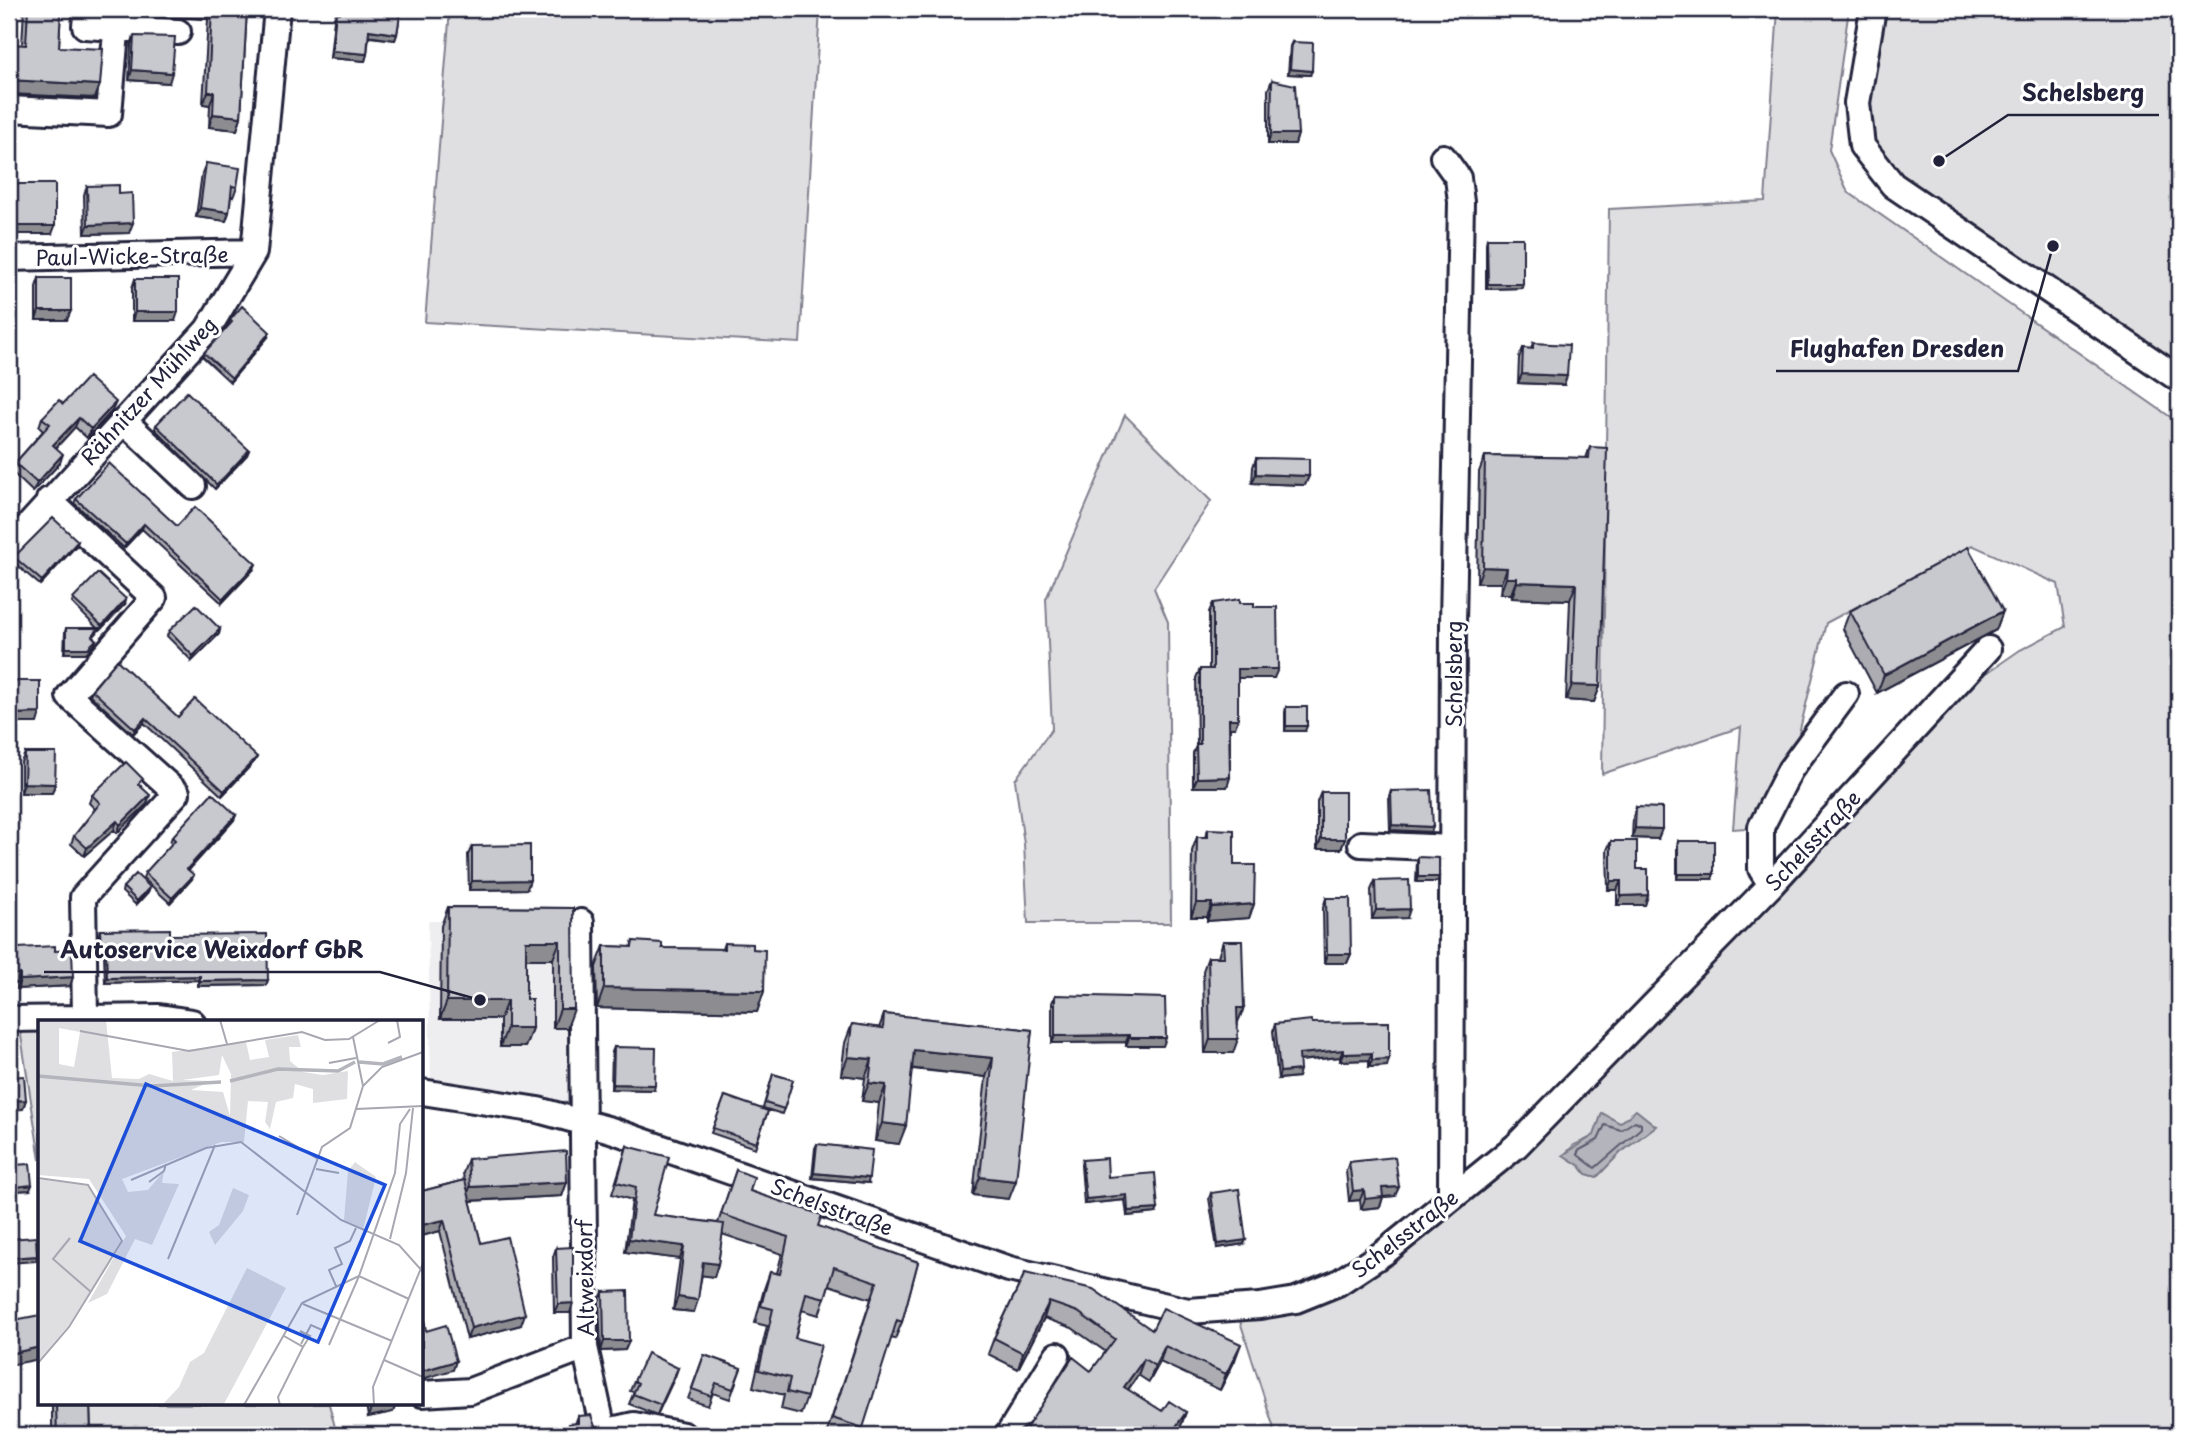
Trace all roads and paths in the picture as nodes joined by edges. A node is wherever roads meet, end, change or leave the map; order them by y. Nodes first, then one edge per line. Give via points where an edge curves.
1 (87, 9) edge
2 (277, 9) edge
3 (1872, 9) edge
4 (116, 19) edge
5 (178, 32) dead end
6 (9, 109) edge
7 (1443, 157) dead end
8 (254, 252) junction
9 (9, 258) edge
10 (2179, 379) edge
11 (124, 421) junction
12 (193, 486) dead end
13 (49, 500) junction
14 (9, 547) edge
15 (1988, 649) dead end
16 (1846, 694) dead end
17 (1361, 844) dead end
18 (1452, 848) junction
19 (1770, 885) junction
20 (581, 922) dead end
21 (85, 1016) junction
22 (9, 1019) edge
23 (179, 1020) edge
24 (424, 1092) edge
25 (582, 1122) junction
26 (1451, 1196) junction
27 (585, 1347) junction
28 (1057, 1355) dead end
29 (424, 1394) edge
30 (604, 1434) edge
31 (683, 1435) edge
32 (1008, 1435) edge

1 - 4 street via 85,26
2 - 8 street, Rähnitzer Mühlweg
3 - 10 street via 1858,114 1862,146 1893,185
4 - 5 street
4 - 6 street via 109,114
7 - 18 street, Schelsberg via 1458,177 1461,202
8 - 9 street, Paul-Wicke-Straße
8 - 11 street, Rähnitzer Mühlweg via 208,329
11 - 12 street
11 - 13 street, Rähnitzer Mühlweg
13 - 14 street, Rähnitzer Mühlweg
13 - 21 street via 154,598 69,696 177,793 83,897
15 - 19 street, Schelsstraße
16 - 19 street via 1790,770 1760,827 1760,869
17 - 18 street
18 - 26 street, Schelsberg
19 - 26 street, Schelsstraße via 1516,1146
20 - 25 street, Altweixdorf
21 - 22 street
21 - 23 street
24 - 25 street, Schelsstraße via 538,1110
25 - 26 street, Schelsstraße via 1009,1269 1188,1311 1296,1300 1338,1283 1419,1227
25 - 27 street, Altweixdorf
27 - 29 street via 470,1391
27 - 30 street, Altweixdorf
28 - 32 street
30 - 31 street, Altweixdorf via 634,1425

